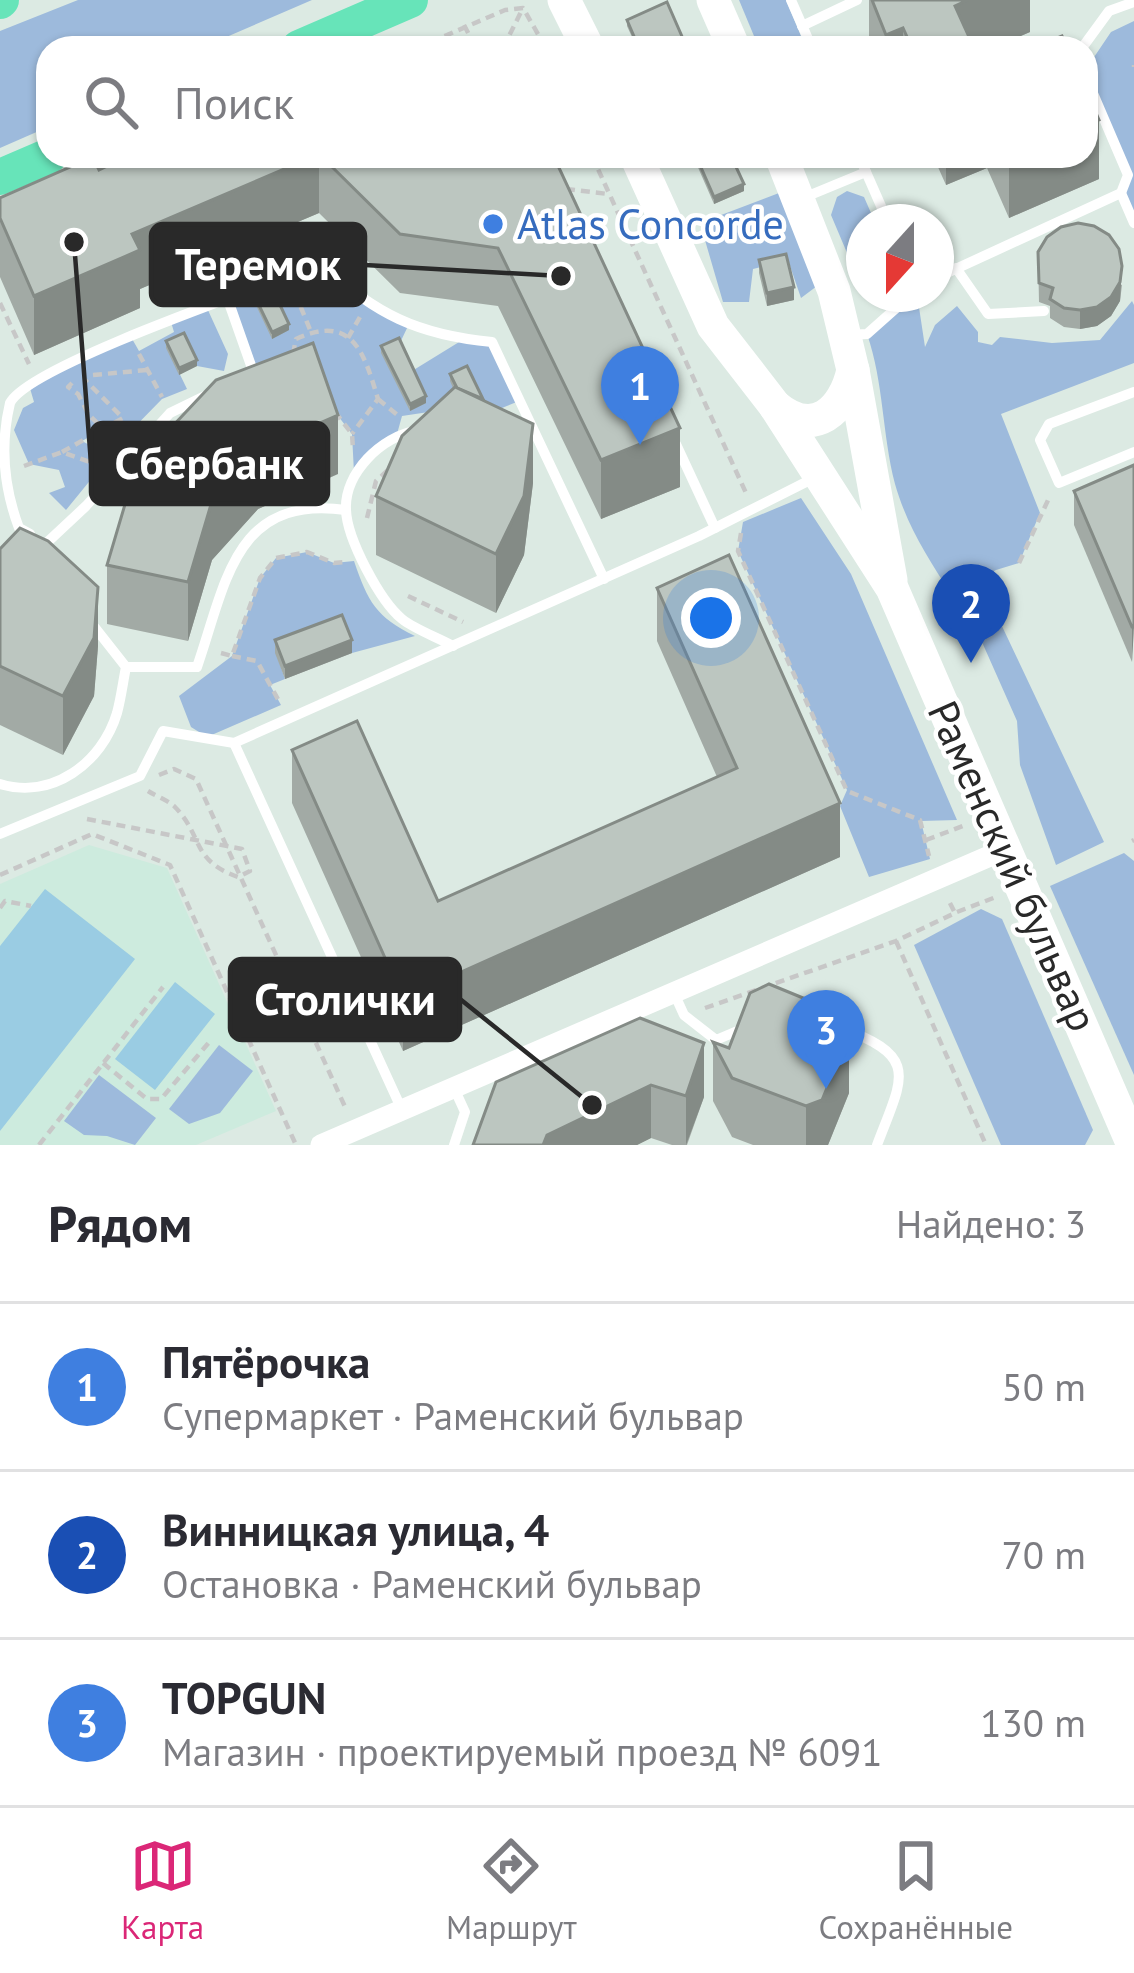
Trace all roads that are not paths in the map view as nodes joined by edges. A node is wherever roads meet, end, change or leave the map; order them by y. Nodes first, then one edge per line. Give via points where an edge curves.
1 (410, 0) edge
2 (564, 0) edge
3 (713, 0) edge
4 (791, 0) edge
5 (856, 0) edge
6 (1134, 2) edge
7 (372, 11) edge
8 (802, 26) junction
9 (323, 36) edge
10 (582, 36) edge
11 (729, 36) edge
12 (807, 36) edge
13 (1091, 36) edge
14 (1098, 104) edge
15 (36, 162) edge
16 (641, 168) edge
17 (786, 168) edge
18 (864, 168) edge
19 (866, 172) junction
20 (0, 177) edge
21 (1121, 193) junction
22 (800, 200) junction
23 (880, 204) edge
24 (1134, 223) edge
25 (956, 268) joint
26 (228, 300) junction
27 (1044, 311) dead end
28 (892, 312) edge
29 (845, 335) junction
30 (853, 370) junction
31 (232, 382) edge
32 (212, 392) edge
33 (1134, 392) edge
34 (519, 401) junction
35 (775, 406) junction
36 (502, 408) edge
37 (668, 428) edge
38 (420, 430) edge
39 (1134, 452) edge
40 (0, 474) edge
41 (820, 475) junction
42 (346, 510) junction
43 (715, 528) junction
44 (49, 545) junction
45 (32, 554) edge
46 (604, 578) junction
47 (892, 588) junction
48 (78, 610) edge
49 (453, 646) junction
50 (126, 667) junction
51 (234, 742) junction
52 (0, 784) edge
53 (40, 788) junction
54 (57, 810) junction
55 (0, 833) edge
56 (1006, 849) junction
57 (674, 993) junction
58 (771, 1017) edge
59 (824, 1022) edge
60 (454, 1088) junction
61 (402, 1110) junction
62 (321, 1145) edge
63 (454, 1145) edge
64 (877, 1145) edge
65 (1133, 1145) edge

1 - 7 main road
2 - 10 street
3 - 11 street
4 - 8 lane
5 - 8 lane
6 - 13 lane via 1109,11
7 - 9 main road
8 - 12 lane
14 - 21 lane via 1128,175
15 - 20 main road
16 - 35 street, Раменский бульвар via 713,326
17 - 22 street, Раменский бульвар
18 - 19 lane
19 - 22 lane
19 - 23 lane
21 - 24 lane
21 - 25 lane
22 - 29 street, Раменский бульвар
25 - 27 lane via 988,314
26 - 31 lane via 253,371
26 - 34 lane via 321,264 408,326 492,342
26 - 40 lane via 36,380 12,398
28 - 29 lane via 867,334
29 - 30 street, Раменский бульвар
30 - 35 street via 848,392 822,418 801,420
30 - 47 street, Раменский бульвар
32 - 44 lane via 170,413
33 - 39 lane via 1049,424 1040,440 1059,483
34 - 36 lane
34 - 46 lane
35 - 41 street, Раменский бульвар
37 - 43 lane
38 - 42 lane via 397,434 354,473
40 - 44 lane via 19,529
41 - 43 lane
41 - 47 street, Раменский бульвар
42 - 49 lane via 368,574 401,618
42 - 50 lane via 296,510 244,542 197,667
43 - 46 lane
44 - 45 lane
46 - 49 lane
47 - 56 street, Раменский бульвар
48 - 50 lane
49 - 51 lane
50 - 53 lane via 116,717 93,758
51 - 54 lane via 163,731 140,776
51 - 61 lane
52 - 53 lane
53 - 54 lane
54 - 55 lane
56 - 57 street
56 - 65 street, Раменский бульвар
57 - 58 lane via 684,1015 716,1040
57 - 60 street
59 - 64 lane via 897,1058 903,1077
60 - 61 street
60 - 63 lane via 465,1112
61 - 62 street

